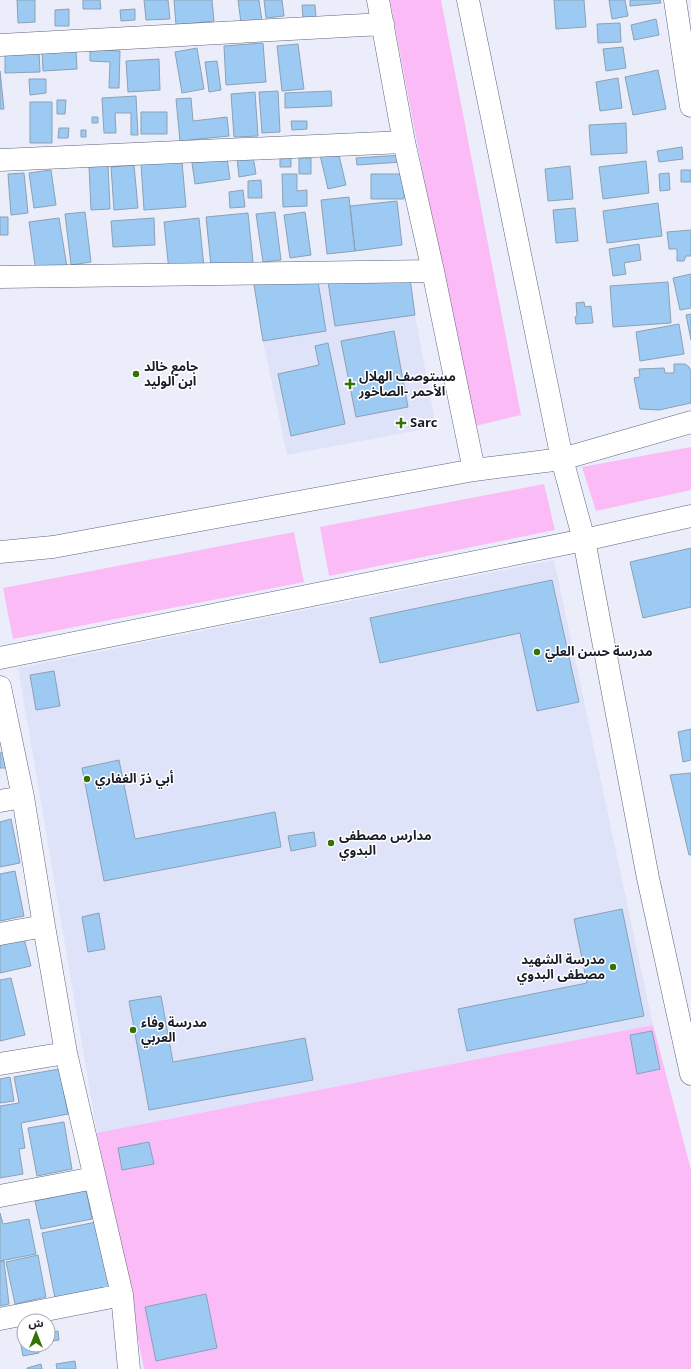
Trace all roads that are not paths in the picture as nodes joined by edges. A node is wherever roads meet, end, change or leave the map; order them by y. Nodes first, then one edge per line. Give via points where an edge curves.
1 (378, 0) edge
2 (468, 0) edge
3 (675, 0) edge
4 (383, 24) junction
5 (0, 45) edge
6 (691, 106) edge
7 (404, 142) junction
8 (0, 160) edge
9 (433, 270) junction
10 (0, 277) edge
11 (691, 422) edge
12 (562, 459) junction
13 (474, 470) junction
14 (691, 516) edge
15 (584, 540) junction
16 (0, 552) edge
17 (0, 658) edge
18 (0, 687) edge
19 (23, 797) junction
20 (0, 801) edge
21 (44, 926) junction
22 (0, 934) edge
23 (66, 1053) junction
24 (0, 1064) edge
25 (691, 1074) edge
26 (94, 1178) junction
27 (0, 1196) edge
28 (122, 1295) junction
29 (0, 1319) edge
30 (129, 1369) edge

1 - 4 street
2 - 12 street
3 - 6 street
4 - 5 street
4 - 7 street
7 - 8 street
7 - 9 street
9 - 10 street
9 - 13 street
11 - 12 street
12 - 13 street
12 - 15 street
13 - 16 street via 53,547
14 - 15 street
15 - 17 street
15 - 25 street via 648,878
18 - 19 street
19 - 20 street
19 - 21 street
21 - 22 street
21 - 23 street
23 - 24 street
23 - 26 street
26 - 27 street
26 - 28 street
28 - 29 street
28 - 30 street

